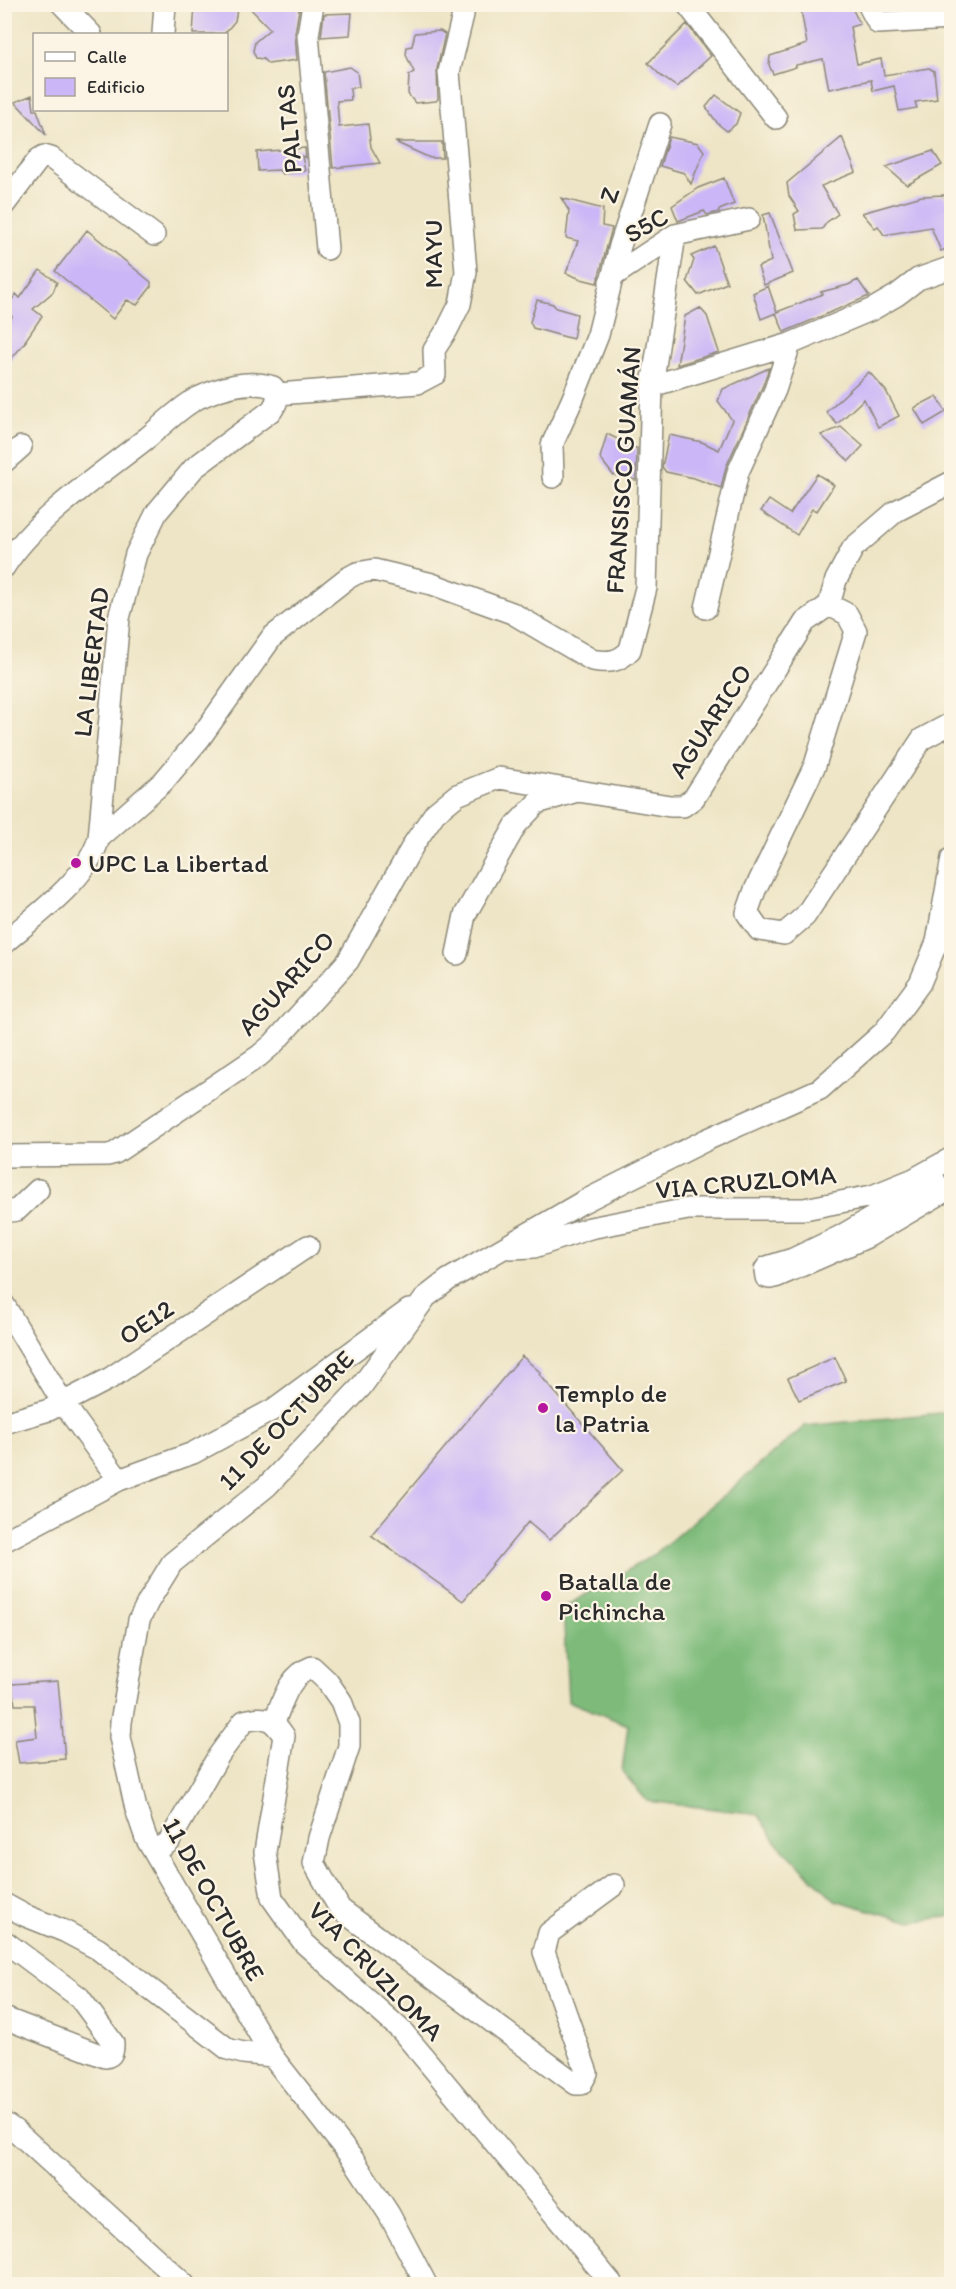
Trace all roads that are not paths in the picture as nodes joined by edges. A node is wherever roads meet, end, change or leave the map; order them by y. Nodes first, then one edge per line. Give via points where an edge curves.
1 (62, 4) edge
2 (165, 4) edge
3 (313, 4) edge
4 (463, 4) edge
5 (687, 4) edge
6 (873, 14) edge
7 (951, 19) edge
8 (90, 33) edge
9 (163, 33) edge
10 (776, 118) dead end
11 (660, 124) dead end
12 (4, 205) edge
13 (749, 219) dead end
14 (154, 235) dead end
15 (675, 235) junction
16 (327, 249) dead end
17 (951, 267) edge
18 (610, 282) junction
19 (790, 344) junction
20 (652, 386) junction
21 (278, 394) junction
22 (21, 447) dead end
23 (4, 462) edge
24 (553, 477) dead end
25 (951, 482) edge
26 (4, 567) edge
27 (829, 605) junction
28 (706, 608) dead end
29 (951, 723) edge
30 (580, 790) junction
31 (99, 838) junction
32 (951, 858) edge
33 (4, 943) edge
34 (457, 954) dead end
35 (4, 1156) edge
36 (951, 1158) edge
37 (951, 1172) edge
38 (951, 1187) edge
39 (38, 1190) dead end
40 (4, 1212) edge
41 (308, 1246) dead end
42 (504, 1248) junction
43 (426, 1297) junction
44 (4, 1305) edge
45 (63, 1403) junction
46 (4, 1423) edge
47 (119, 1480) junction
48 (4, 1541) edge
49 (274, 1722) junction
50 (154, 1852) junction
51 (614, 1885) dead end
52 (4, 1904) edge
53 (4, 1941) edge
54 (4, 2018) edge
55 (272, 2056) junction
56 (4, 2122) edge
57 (184, 2284) edge
58 (426, 2284) edge
59 (612, 2284) edge

1 - 8 street
2 - 9 street
3 - 16 street, PALTAS via 308,35
4 - 21 street, MAYU via 449,72 466,272 460,304 434,350 435,374 418,383
5 - 10 street
6 - 7 street
11 - 18 street, Z
12 - 14 street via 44,156
13 - 15 street, S5C
15 - 18 street, S5C via 613,276
15 - 20 street, FRANSISCO GUAMÁN
17 - 19 street via 918,279 873,309
18 - 24 street, Z via 598,334 552,445
19 - 20 street
19 - 28 street via 775,390 738,472
20 - 31 street, FRANSISCO GUAMÁN via 646,588 630,650 624,657 617,661 592,660 512,613 432,584 374,570 357,573 272,637 200,738 163,782
21 - 26 street via 273,387 260,383 239,384 195,400 47,519
21 - 31 street, LA LIBERTAD via 265,416 194,468 157,512 136,554 119,618
22 - 23 street
25 - 27 street via 896,511 853,548 836,580
27 - 29 street via 847,614 856,631 815,765 747,913 759,930 784,934 805,916 922,739
27 - 30 street, AGUARICO via 805,622 694,798 683,806 670,806
30 - 34 street via 537,804 516,825 465,915
30 - 35 street, AGUARICO via 499,778 457,795 435,813 415,843 348,961 259,1056 115,1153
31 - 33 street, LA LIBERTAD via 82,873
32 - 42 street via 937,942 920,983 884,1032 820,1089 706,1140 581,1203
36 - 42 street, VIA CRUZLOMA via 872,1196 804,1209 688,1209 590,1228 534,1247
37 - 38 street via 839,1237 767,1267 766,1277 778,1276 867,1237
39 - 40 street via 17,1210
41 - 45 street, OE12 via 109,1379
42 - 43 street, 11 DE OCTUBRE
43 - 47 street via 274,1409 194,1453
43 - 50 street, 11 DE OCTUBRE via 361,1387 267,1485 172,1563 139,1620 120,1737 136,1809
44 - 45 street
45 - 46 street, OE12
45 - 47 street
47 - 48 street
49 - 50 street via 262,1717 244,1721 219,1755 169,1842
49 - 51 street via 290,1684 300,1671 312,1667 341,1701 349,1723 349,1746 314,1863 340,1909 576,2084 581,2084 587,2073 544,1952 545,1940
49 - 59 street, VIA CRUZLOMA via 284,1736 265,1852 272,1898 304,1943 402,2031
50 - 55 street, 11 DE OCTUBRE
52 - 55 street via 98,1949 228,2049
53 - 54 street via 79,1997 113,2043 113,2052 105,2057
55 - 58 street, 11 DE OCTUBRE via 355,2162 389,2214
56 - 57 street

